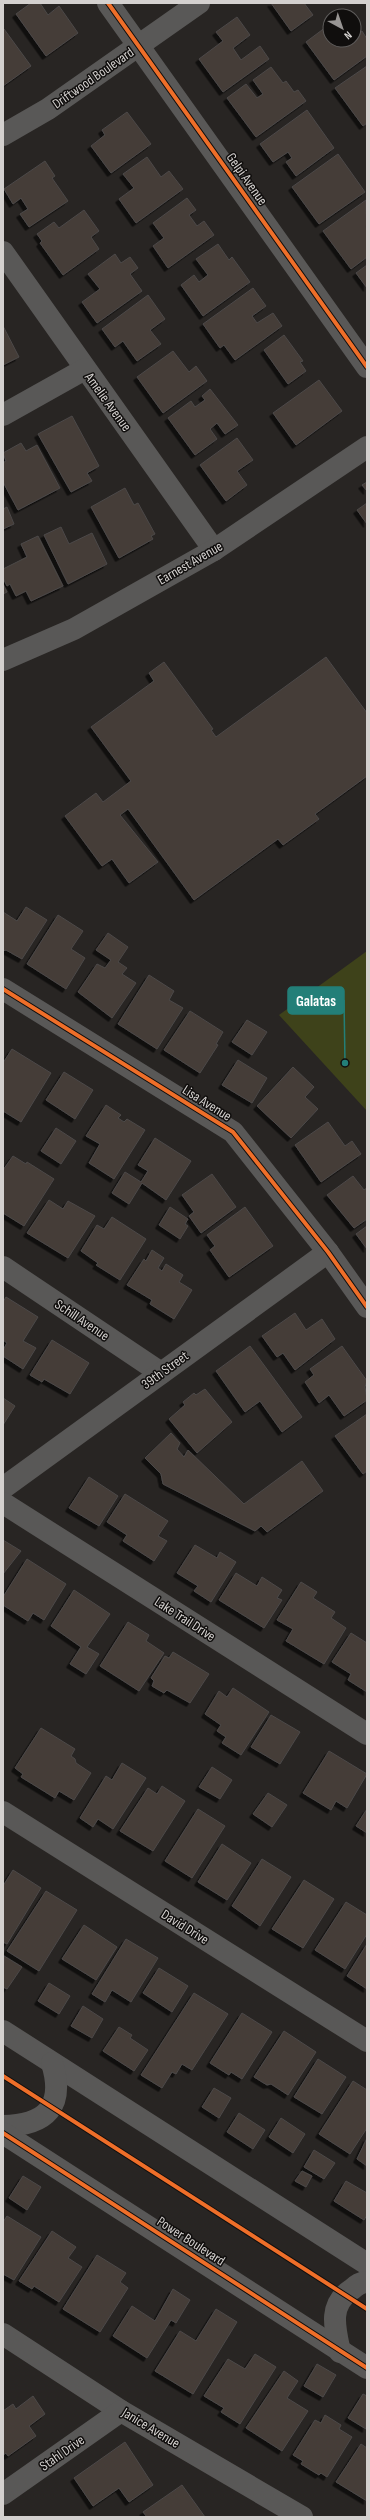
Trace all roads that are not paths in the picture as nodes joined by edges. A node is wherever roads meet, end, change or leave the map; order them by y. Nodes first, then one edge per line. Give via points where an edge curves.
1 (108, 3) edge
2 (199, 3) edge
3 (139, 46) junction
4 (3, 135) edge
5 (3, 252) edge
6 (367, 367) edge
7 (85, 369) junction
8 (3, 415) edge
9 (367, 447) edge
10 (214, 550) junction
11 (3, 660) edge
12 (3, 989) edge
13 (328, 1252) junction
14 (3, 1267) edge
15 (367, 1307) edge
16 (161, 1373) junction
17 (3, 1488) edge
18 (3, 1503) edge
19 (367, 1734) edge
20 (3, 1812) edge
21 (3, 2031) edge
22 (367, 2041) edge
23 (52, 2063) junction
24 (3, 2126) edge
25 (3, 2133) edge
26 (367, 2264) edge
27 (367, 2282) edge
28 (3, 2334) edge
29 (340, 2352) junction
30 (367, 2368) edge
31 (121, 2411) junction
32 (3, 2494) edge
33 (302, 2517) edge

1 - 3 street, Gelpi Avenue
2 - 3 street, Driftwood Boulevard
3 - 4 street, Driftwood Boulevard via 48,110
3 - 6 street, Gelpi Avenue
5 - 7 street, Amelie Avenue
7 - 8 street
7 - 10 street, Amelie Avenue
9 - 10 street, Earnest Avenue
10 - 11 street, Earnest Avenue via 74,629
12 - 13 street, Lisa Avenue via 233,1132
13 - 15 street, Lisa Avenue
13 - 16 street, 39th Street
14 - 16 street, Schill Avenue
16 - 17 street, 39th Street
18 - 19 street, Lake Trail Drive
20 - 22 street, David Drive
21 - 23 street
23 - 24 street via 57,2078 58,2096 53,2107 20,2125
23 - 26 street
25 - 29 street, Power Boulevard
27 - 29 street via 362,2282 339,2300 334,2320
28 - 31 street, Janice Avenue
29 - 30 street, Power Boulevard
31 - 32 street, Stahl Drive
31 - 33 street, Janice Avenue

